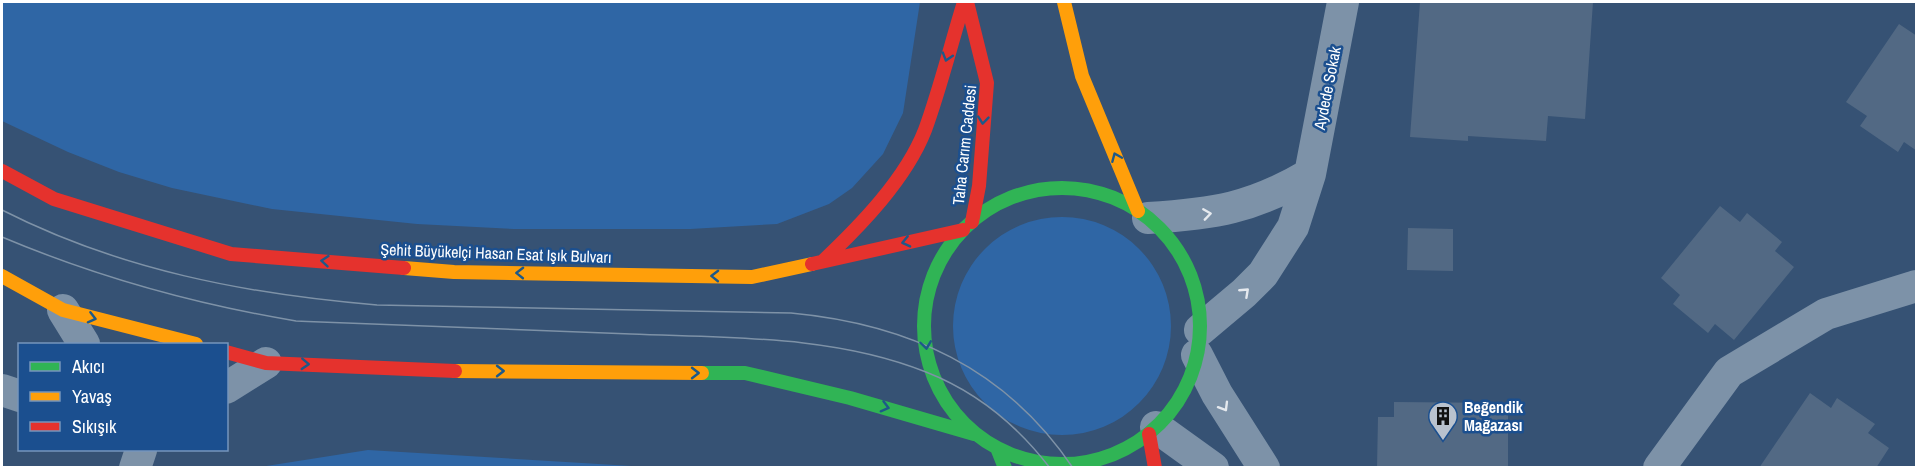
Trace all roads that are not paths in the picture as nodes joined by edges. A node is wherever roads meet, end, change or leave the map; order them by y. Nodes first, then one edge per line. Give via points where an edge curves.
1 (966, 2) edge
2 (1064, 2) edge
3 (1343, 2) edge
4 (2, 171) edge
5 (1310, 174) junction
6 (1143, 214) junction
7 (968, 226) junction
8 (822, 261) junction
9 (2, 276) edge
10 (1917, 286) edge
11 (63, 310) junction
12 (83, 343) edge
13 (188, 343) edge
14 (1198, 343) junction
15 (228, 353) edge
16 (266, 363) junction
17 (228, 387) edge
18 (2, 390) edge
19 (18, 395) edge
20 (1152, 430) junction
21 (976, 434) junction
22 (997, 448) junction
23 (141, 451) edge
24 (135, 468) edge
25 (1005, 468) edge
26 (1155, 468) edge
27 (1213, 468) edge
28 (1264, 468) edge
29 (1659, 468) edge

1 -> 7 main road, Taha Carım Caddesi via 987,83 979,186
1 -> 8 main road via 924,132 879,202
6 -> 2 main road via 1082,76
3 - 5 street, Aydede Sokak
8 -> 4 main road, Şehit Büyükelçi Hasan Esat Işık Bulvarı via 752,277 454,272 231,254 54,199
6 -> 5 street via 1226,211 1284,190
14 -> 5 street, Aydede Sokak via 1279,252 1297,219
6 - 7 main road via 1104,194 1079,188 1053,188 1028,191 1004,200
6 - 14 main road via 1167,235 1192,279 1198,304
7 -> 8 main road, Şehit Büyükelçi Hasan Esat Işık Bulvarı
7 -> 21 main road via 946,250 935,272 924,327 932,372 942,396
9 - 11 main road
10 - 29 street via 1826,314 1729,372
11 - 12 street
11 -> 13 main road
14 - 20 main road via 1190,380
14 -> 28 street via 1217,394
15 - 16 main road
16 - 17 street
16 -> 21 main road via 452,371 745,373
18 - 19 street
20 - 22 main road via 1120,452 1071,464 1045,464
20 - 26 main road
20 - 27 street
21 - 22 main road
22 - 25 main road
23 - 24 street

